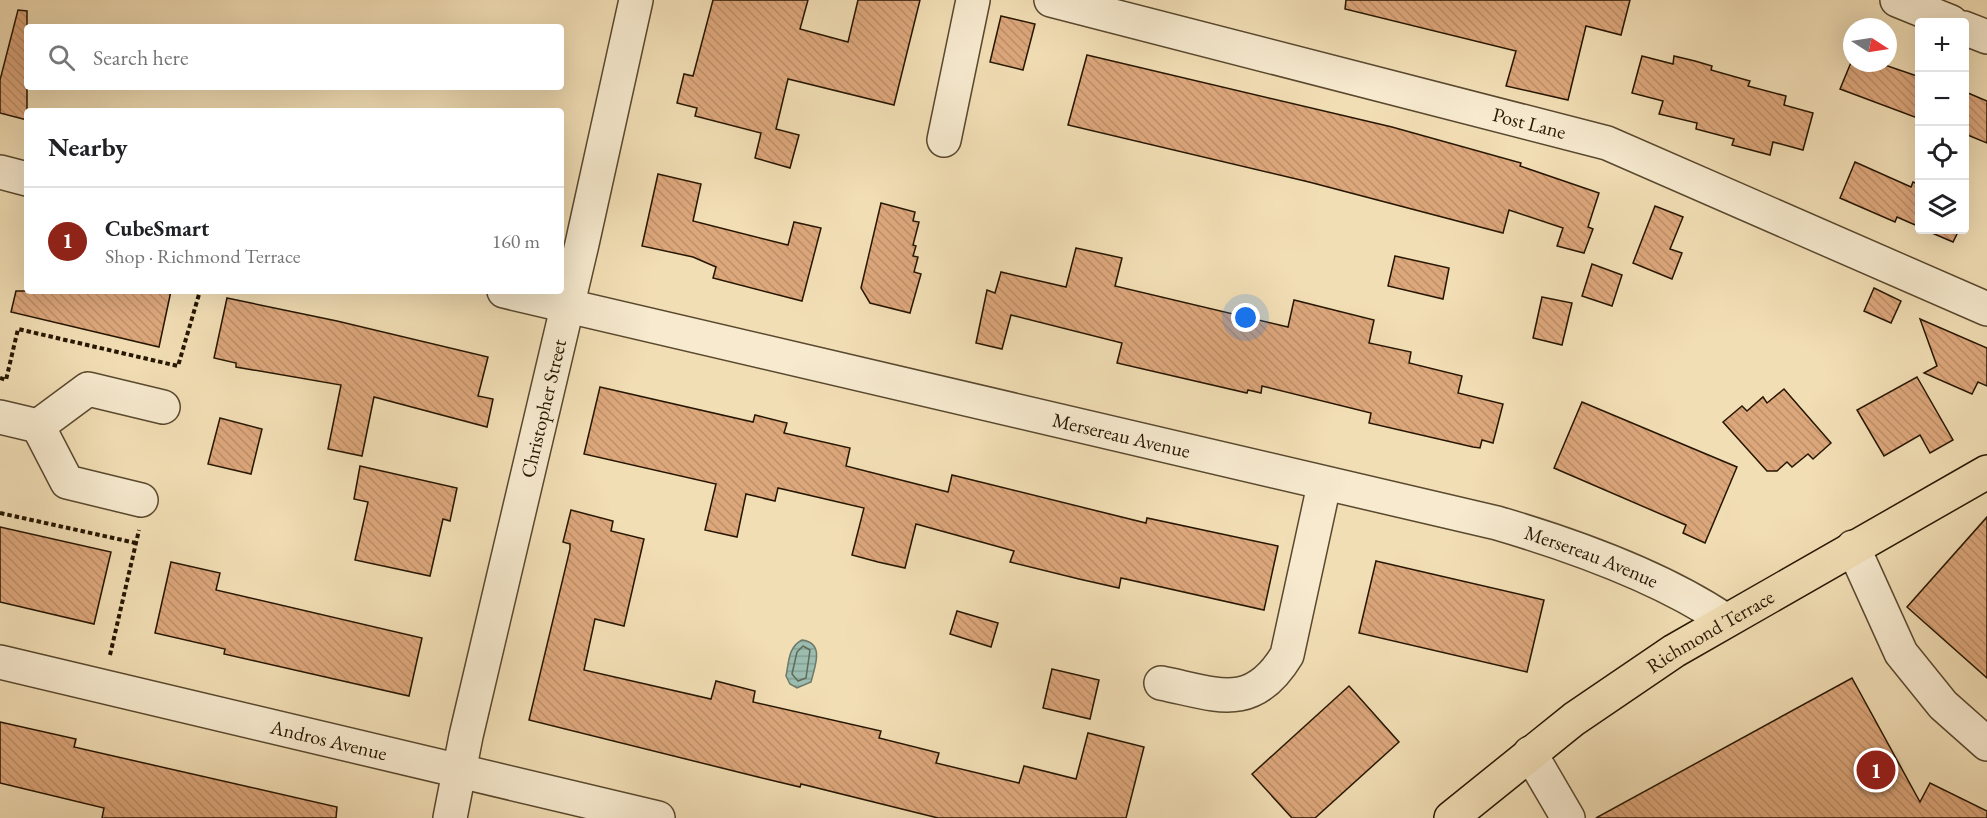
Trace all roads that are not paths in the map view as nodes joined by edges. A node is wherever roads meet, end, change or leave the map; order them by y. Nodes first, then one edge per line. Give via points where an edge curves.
1 (636, 0) edge
2 (973, 0) edge
3 (1051, 0) edge
4 (1897, 0) edge
5 (1941, 18) edge
6 (1969, 30) edge
7 (1987, 37) edge
8 (944, 140) dead end
9 (0, 172) edge
10 (24, 178) edge
11 (517, 294) edge
12 (567, 306) junction
13 (1987, 309) edge
14 (164, 407) dead end
15 (0, 417) edge
16 (38, 426) junction
17 (1987, 472) edge
18 (1324, 485) junction
19 (141, 510) road end
20 (1853, 547) junction
21 (1725, 620) junction
22 (0, 662) edge
23 (1161, 683) dead end
24 (1987, 744) edge
25 (1530, 753) junction
26 (459, 769) junction
27 (450, 818) edge
28 (657, 818) edge
29 (1451, 818) edge
30 (1568, 818) edge

1 - 12 street, Christopher Street
2 - 8 street
3 - 13 street, Post Lane via 1607,143
4 - 5 street
6 - 7 street
9 - 10 street
11 - 12 street, Mersereau Avenue
12 - 18 street, Mersereau Avenue
12 - 26 street, Christopher Street
14 - 16 street via 88,390
15 - 16 street
16 - 19 street via 67,482
17 - 20 main road, Richmond Terrace
18 - 21 street, Mersereau Avenue via 1549,539 1664,586
18 - 23 street via 1287,655 1275,675 1250,693 1228,696
20 - 21 main road, Richmond Terrace
20 - 24 street via 1901,653 1943,705
21 - 25 main road, Richmond Terrace via 1574,719
22 - 26 street, Andros Avenue
25 - 29 main road, Richmond Terrace
25 - 30 street
26 - 27 street, Christopher Street
26 - 28 street, Andros Avenue

